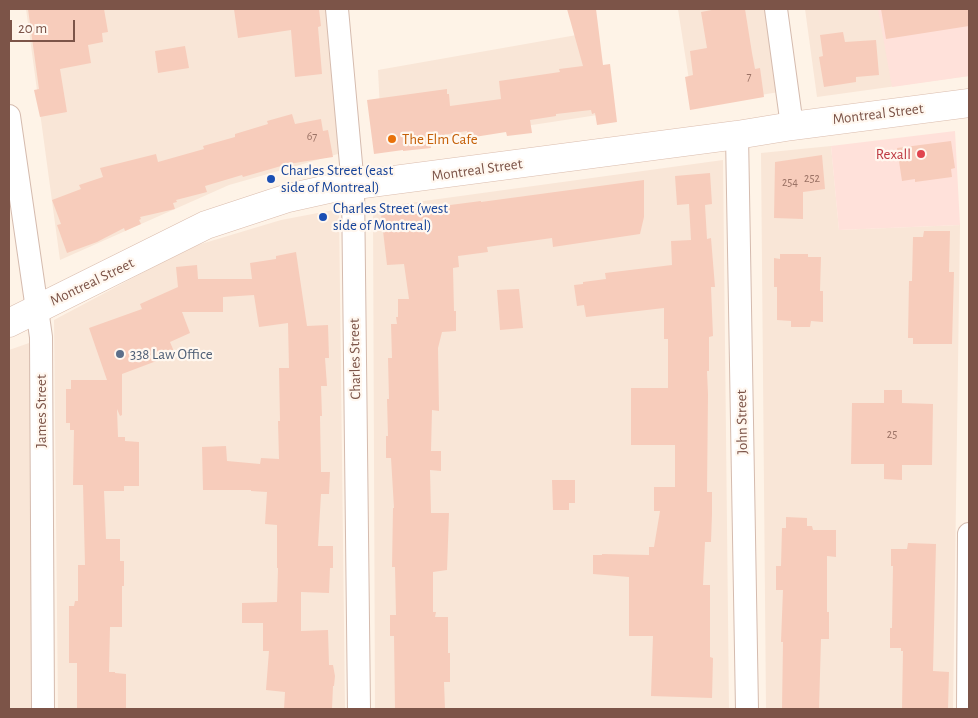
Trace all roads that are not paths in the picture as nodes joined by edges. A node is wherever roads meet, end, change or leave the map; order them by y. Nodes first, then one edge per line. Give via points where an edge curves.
1 (337, 9) edge
2 (776, 9) edge
3 (969, 103) edge
4 (9, 116) edge
5 (792, 126) junction
6 (737, 135) junction
7 (353, 186) junction
8 (37, 310) junction
9 (9, 323) edge
10 (969, 534) edge
11 (43, 709) edge
12 (359, 709) edge
13 (747, 709) edge
14 (968, 709) edge

1 - 7 street, Charles Street
2 - 5 street
3 - 5 main road, Montreal Street
4 - 8 street, James Street
5 - 6 main road, Montreal Street
6 - 7 main road, Montreal Street
6 - 13 street, John Street
7 - 8 main road, Montreal Street via 288,198 206,225
7 - 12 street, Charles Street
8 - 9 main road, Montreal Street
8 - 11 street, James Street via 41,344
10 - 14 street

